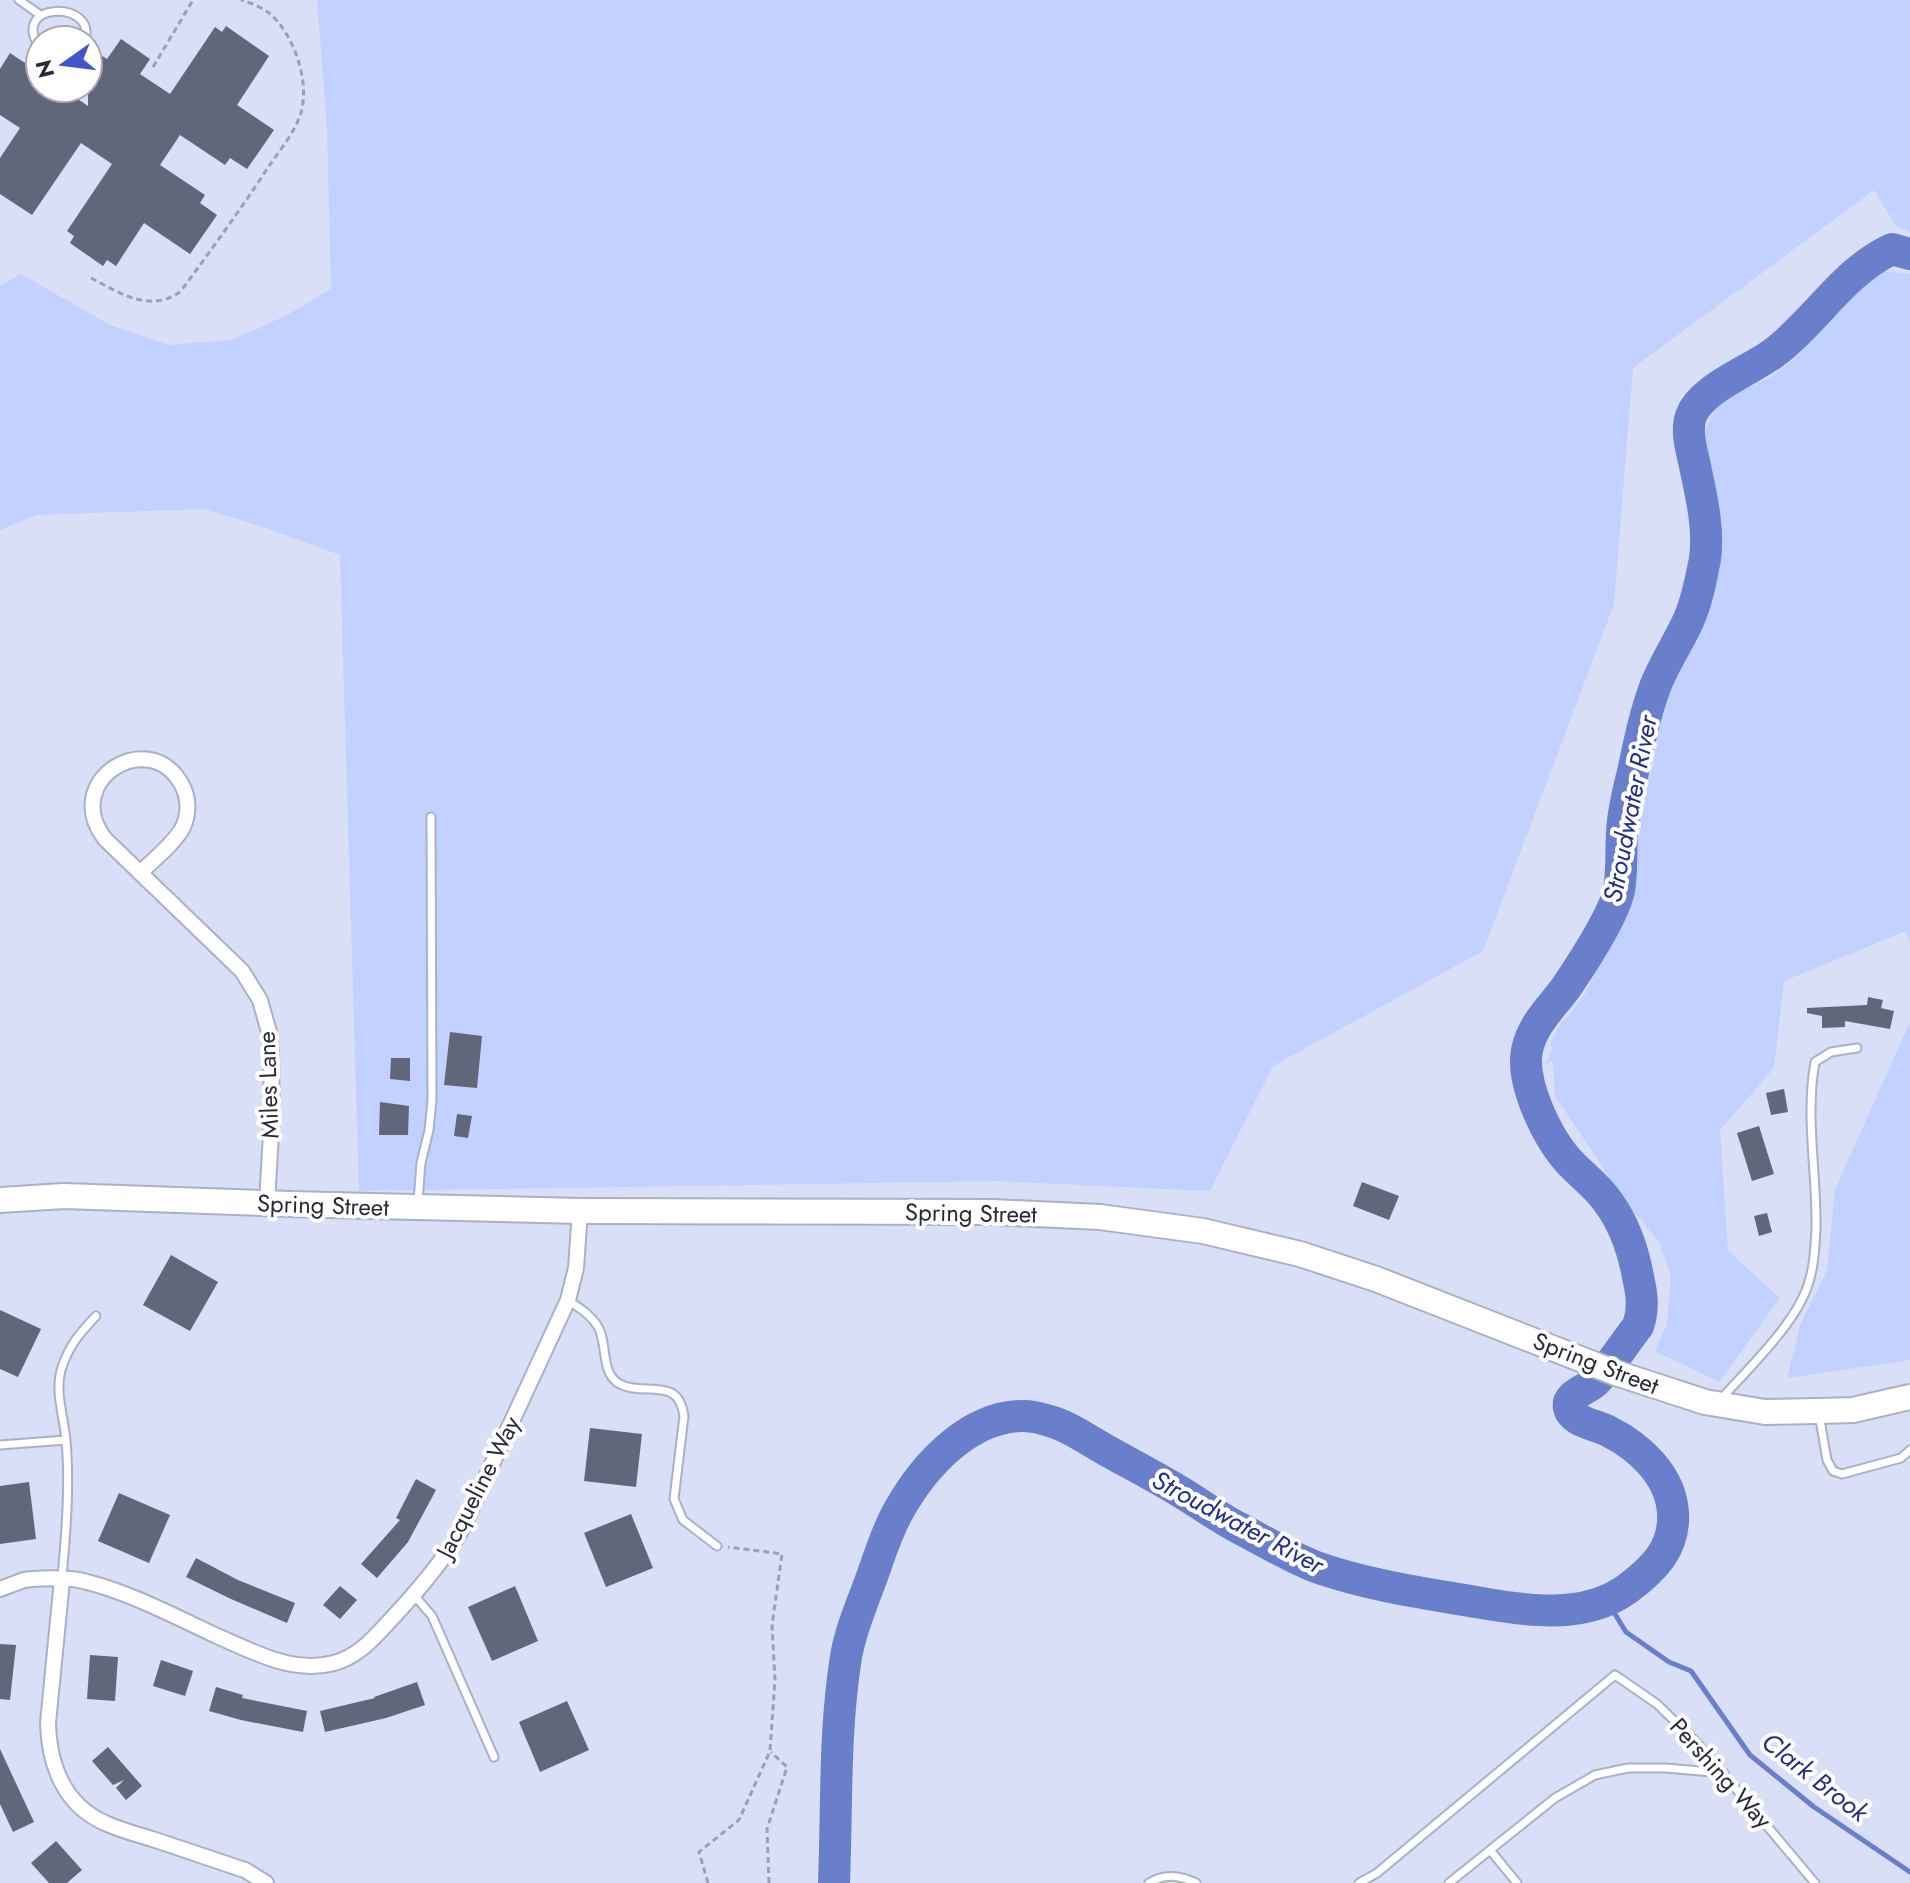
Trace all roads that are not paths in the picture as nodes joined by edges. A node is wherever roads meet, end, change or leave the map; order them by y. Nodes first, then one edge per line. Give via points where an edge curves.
1 (19, 0) edge
2 (39, 14) junction
3 (34, 24) edge
4 (85, 24) edge
5 (431, 817) dead end
6 (140, 873) junction
7 (1857, 1048) dead end
8 (0, 1200) edge
9 (267, 1203) junction
10 (417, 1207) junction
11 (580, 1211) junction
12 (568, 1300) junction
13 (96, 1316) dead end
14 (1910, 1397) edge
15 (1716, 1404) junction
16 (1818, 1411) junction
17 (66, 1440) junction
18 (0, 1445) edge
19 (1910, 1450) edge
20 (717, 1546) road end
21 (62, 1580) junction
22 (0, 1589) edge
23 (414, 1595) junction
24 (494, 1757) dead end
25 (1724, 1773) junction
26 (1490, 1850) junction
27 (266, 1883) edge
28 (1149, 1883) edge
29 (1196, 1883) edge
30 (1359, 1883) edge
31 (1449, 1883) edge
32 (1517, 1883) edge
33 (1815, 1883) edge

1 - 2 lane
2 - 3 lane
2 - 4 lane via 53,5 69,6
5 - 10 lane via 432,1100
6 - 6 street, Miles Lane via 100,833 93,802 106,773 142,759 171,771 187,805 179,834
6 - 9 street, Miles Lane via 242,971 260,1000 271,1053
7 - 15 lane via 1831,1052 1815,1062 1810,1110 1815,1243 1806,1291 1765,1351
8 - 9 main road, Spring Street via 64,1196
9 - 10 main road, Spring Street
10 - 11 main road, Spring Street
11 - 12 street, Jacqueline Way
11 - 15 main road, Spring Street via 992,1212 1100,1217 1203,1231 1376,1279 1616,1373
12 - 20 lane via 598,1326 612,1377 628,1386 672,1392 678,1399 684,1416 674,1499 683,1520
12 - 23 street, Jacqueline Way via 463,1527
13 - 17 lane via 75,1338 62,1367 59,1397
14 - 16 main road, Spring Street via 1853,1410
15 - 16 main road, Spring Street via 1765,1412
16 - 19 lane via 1833,1471 1842,1474 1901,1458
17 - 18 lane
17 - 21 lane
21 - 22 street, Jacqueline Way via 24,1580
21 - 23 street, Jacqueline Way via 84,1580 113,1590 261,1655 306,1665 352,1655
21 - 27 street via 48,1723 55,1769 69,1796 105,1823 245,1870
23 - 24 lane via 432,1616
25 - 26 lane via 1628,1768 1595,1775 1555,1798
25 - 30 lane, Pershing Way via 1657,1704 1615,1675
25 - 33 lane, Pershing Way
26 - 31 lane
26 - 32 lane
28 - 29 lane via 1177,1875

